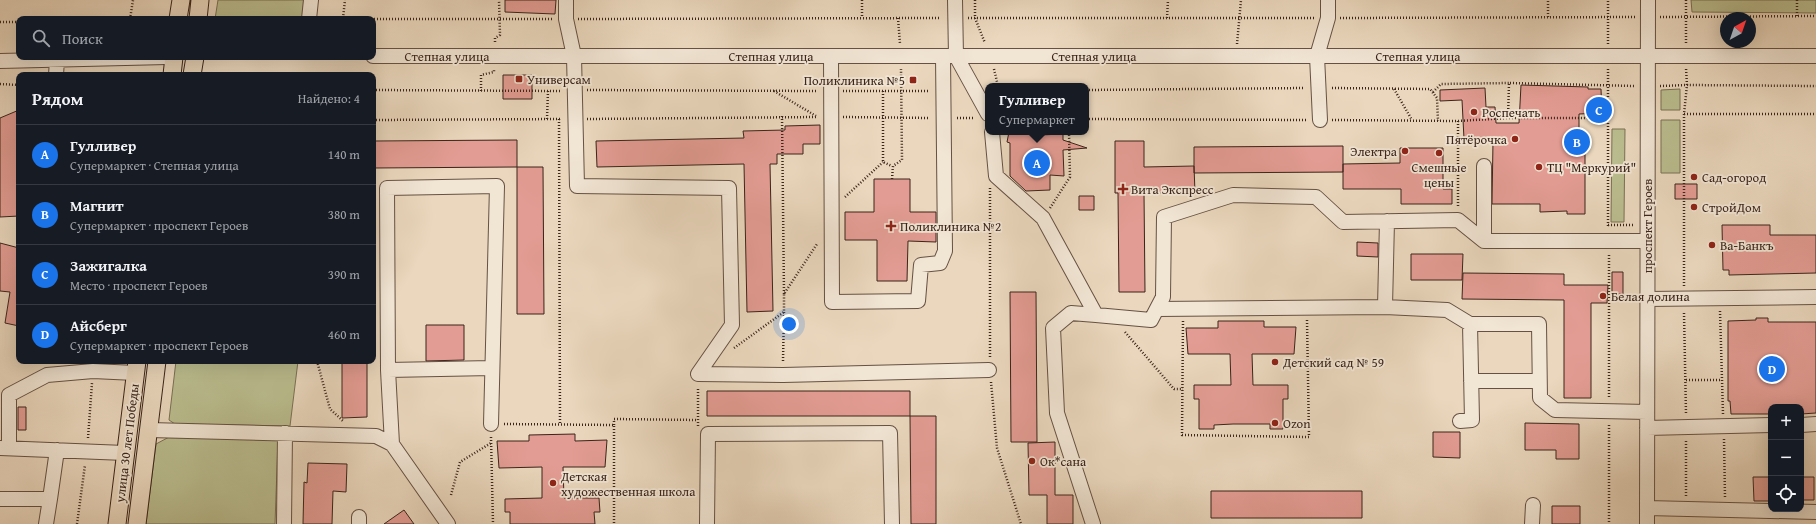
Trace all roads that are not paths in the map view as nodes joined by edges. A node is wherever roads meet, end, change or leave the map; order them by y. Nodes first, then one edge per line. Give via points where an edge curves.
1 (181, 0) edge
2 (200, 0) edge
3 (311, 0) edge
4 (566, 0) edge
5 (956, 0) edge
6 (1328, 0) edge
7 (1648, 0) edge
8 (178, 16) edge
9 (198, 16) edge
10 (309, 16) edge
11 (376, 56) edge
12 (574, 56) junction
13 (831, 56) junction
14 (950, 56) junction
15 (1317, 56) junction
16 (1648, 56) junction
17 (1816, 56) edge
18 (57, 60) joint
19 (174, 60) edge
20 (194, 60) edge
21 (0, 61) edge
22 (56, 72) edge
23 (172, 72) edge
24 (192, 72) edge
25 (984, 116) edge
26 (1320, 120) road end
27 (992, 135) edge
28 (1484, 166) dead end
29 (1386, 221) junction
30 (1647, 240) junction
31 (1484, 241) junction
32 (1816, 297) edge
33 (1647, 300) junction
34 (1384, 307) junction
35 (1157, 309) junction
36 (1096, 315) junction
37 (1470, 324) junction
38 (157, 364) edge
39 (136, 367) edge
40 (492, 368) junction
41 (388, 370) junction
42 (990, 370) road end
43 (1471, 381) junction
44 (1540, 381) junction
45 (1647, 412) junction
46 (1460, 421) dead end
47 (491, 424) road end
48 (1816, 424) edge
49 (1768, 425) edge
50 (1804, 425) edge
51 (1647, 428) junction
52 (149, 430) junction
53 (284, 433) junction
54 (392, 444) junction
55 (4, 448) edge
56 (57, 450) junction
57 (125, 453) junction
58 (0, 499) edge
59 (50, 499) junction
60 (1533, 505) dead end
61 (1647, 508) junction
62 (1816, 512) edge
63 (46, 524) edge
64 (117, 524) edge
65 (137, 524) edge
66 (284, 524) edge
67 (448, 524) edge
68 (707, 524) edge
69 (892, 524) edge
70 (1092, 524) edge
71 (1532, 524) edge
72 (1647, 524) edge

1 - 8 main road
2 - 9 main road
3 - 10 street
4 - 12 street via 566,19
5 - 14 street
6 - 15 street via 1328,18
7 - 16 street, проспект Героев
11 - 12 street, Степная улица
12 - 13 street, Степная улица
12 - 42 street via 577,186 729,188 732,325 698,374 783,375
13 - 14 street, Степная улица
13 - 14 street via 832,302 918,301 921,266 940,263 946,251 944,91
14 - 15 street, Степная улица
14 - 25 street
15 - 16 street, Степная улица
15 - 26 street
16 - 17 street, Степная улица
16 - 30 street, проспект Героев
18 - 21 street
18 - 22 street
19 - 23 main road
20 - 24 main road
27 - 36 street via 996,176 1044,218
28 - 31 street
29 - 31 street via 1458,220
29 - 34 street
29 - 35 street via 1343,222 1316,197 1255,195 1233,195 1164,217 1163,296
30 - 31 street
30 - 33 street, проспект Героев
32 - 33 street
33 - 45 street, проспект Героев
34 - 35 street
34 - 37 street via 1447,310
35 - 36 street via 1151,320
36 - 70 street via 1071,312 1053,328 1058,413
37 - 43 street
37 - 44 street via 1539,324
38 - 52 main road
39 - 55 street via 47,375 9,395
39 - 57 main road, улица 30 лет Победы
40 - 41 street
40 - 41 street via 498,186 387,188
40 - 47 street
41 - 54 street
43 - 44 street
43 - 46 street via 1472,420
44 - 45 street via 1540,398 1555,410
45 - 51 street, проспект Героев
48 - 50 street
49 - 51 street
51 - 61 street, проспект Героев
52 - 53 street
52 - 65 main road
53 - 54 street via 376,436
53 - 66 street
54 - 67 street
55 - 56 street
56 - 57 street
56 - 59 street
57 - 64 main road, улица 30 лет Победы
58 - 59 street
59 - 63 street
60 - 71 street
61 - 62 street
61 - 72 street, проспект Героев
68 - 69 street via 708,434 890,433

